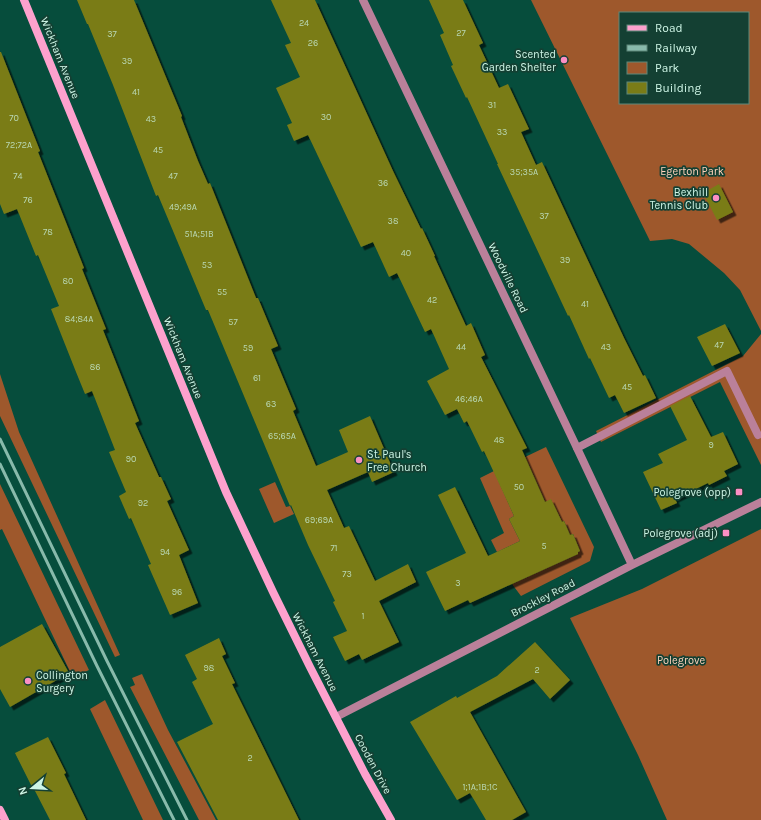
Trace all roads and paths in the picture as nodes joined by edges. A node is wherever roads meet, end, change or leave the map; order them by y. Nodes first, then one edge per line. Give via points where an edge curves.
1 (24, 0) edge
2 (363, 0) edge
3 (758, 435) dead end
4 (577, 448) junction
5 (761, 502) edge
6 (632, 565) junction
7 (336, 717) junction
8 (0, 810) edge
9 (5, 820) edge
10 (391, 820) edge

1 - 7 street, Wickham Avenue via 226,492 276,599
2 - 4 street, Woodville Road
3 - 4 street via 727,371
4 - 6 street, Woodville Road
5 - 6 street, Brockley Road
6 - 7 street, Brockley Road
7 - 10 street, Cooden Drive
8 - 9 street

